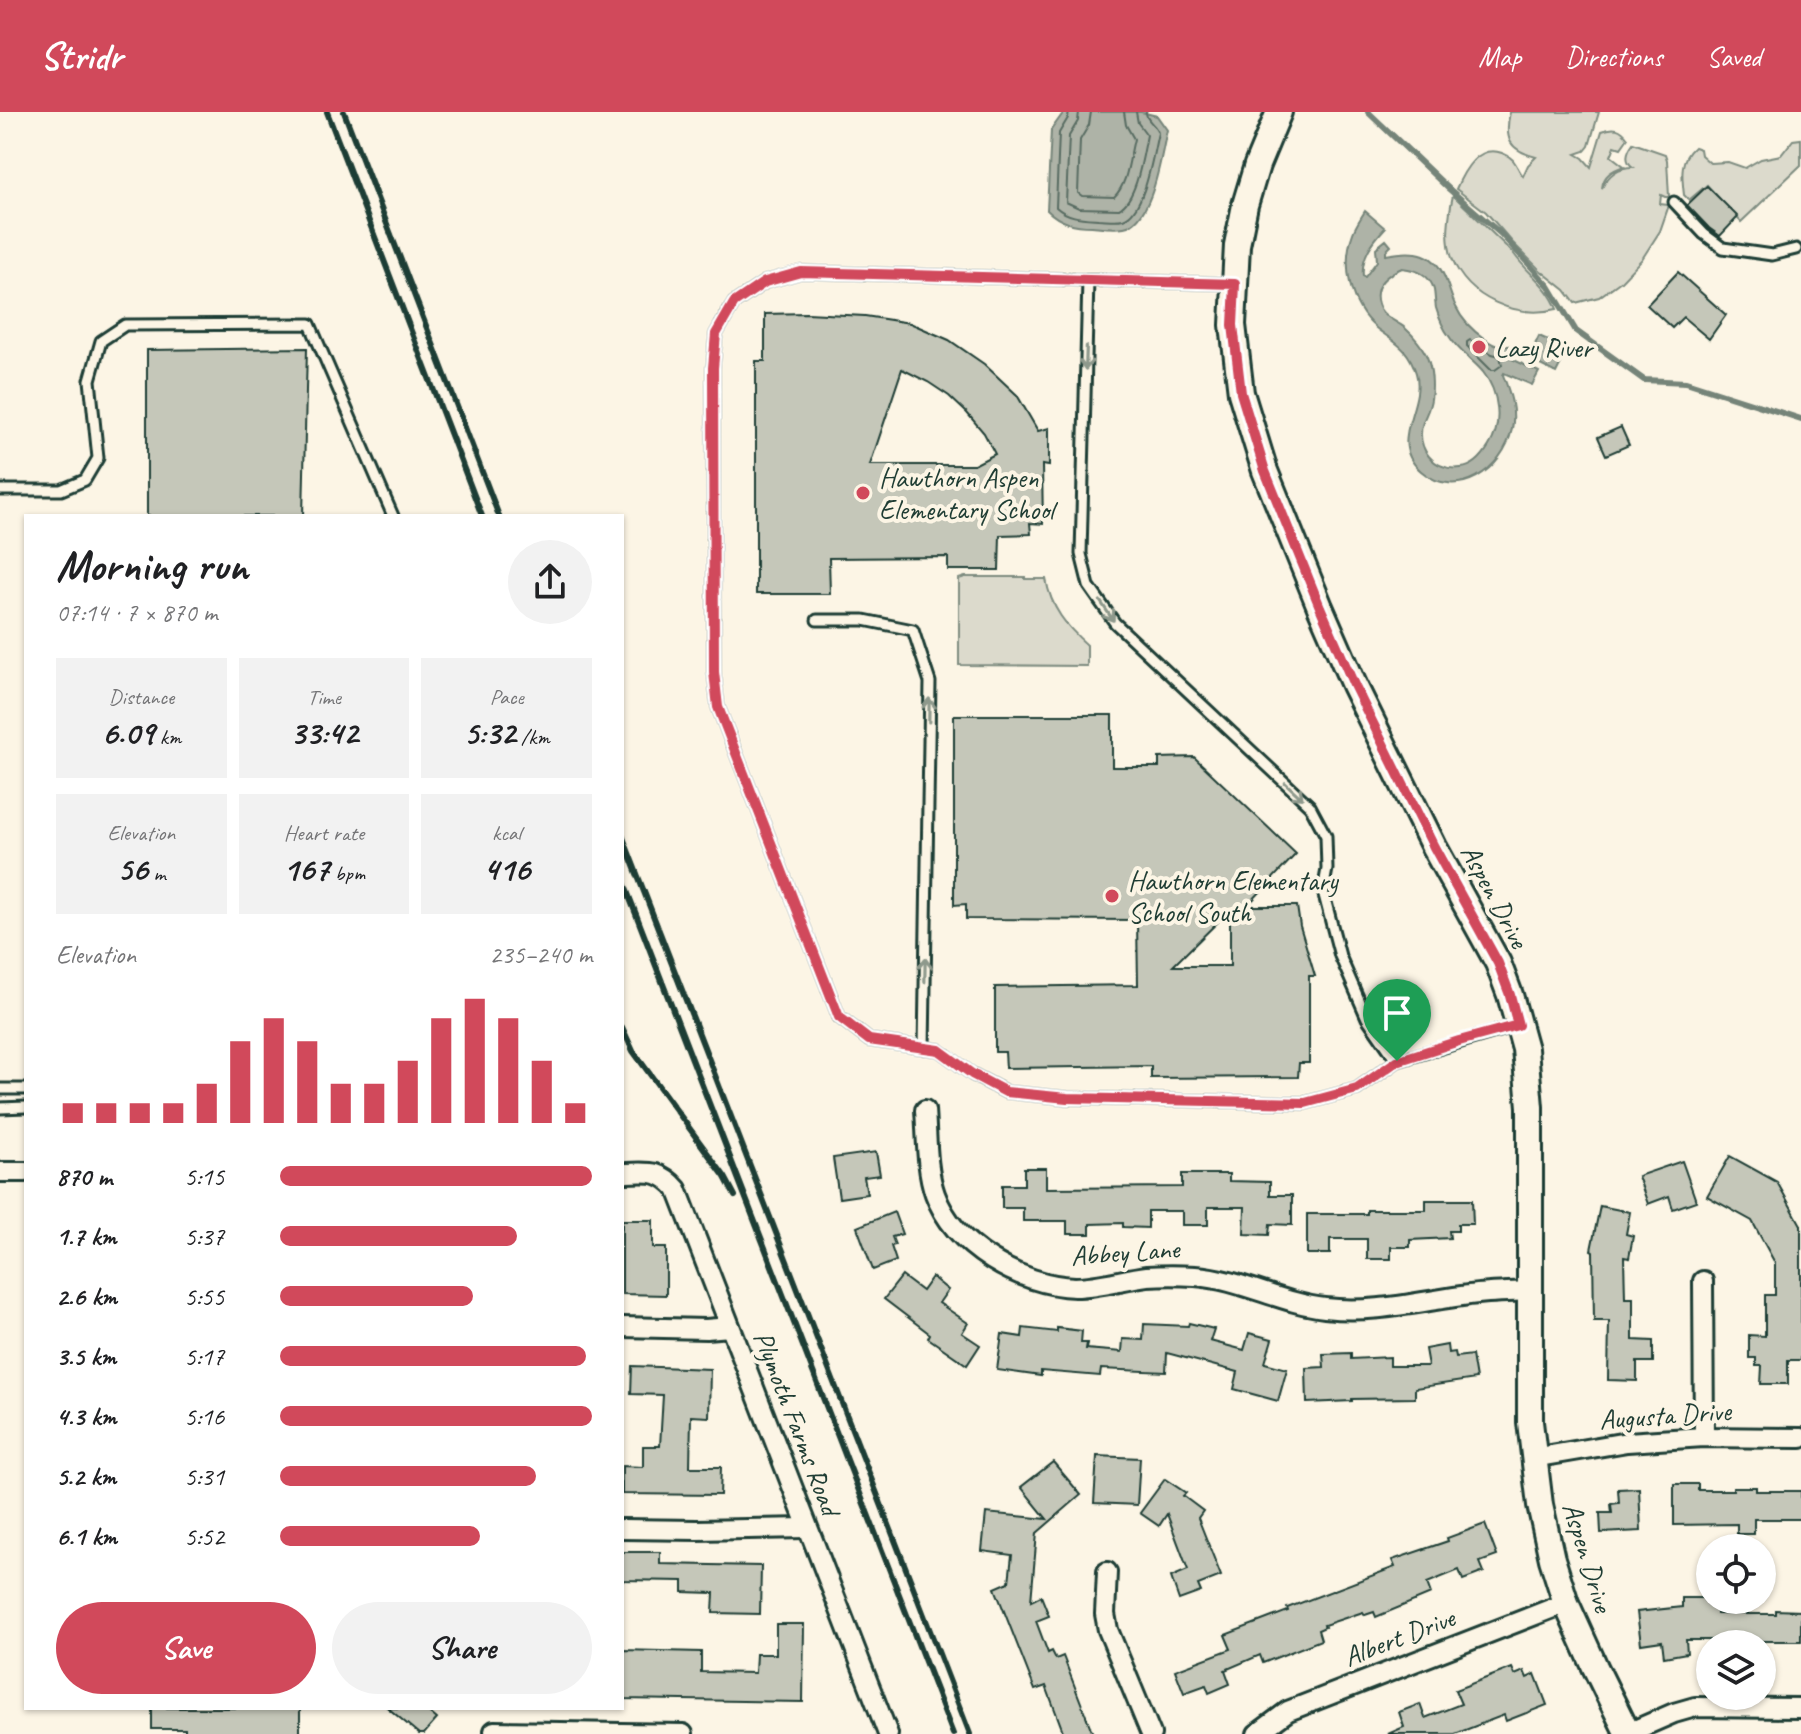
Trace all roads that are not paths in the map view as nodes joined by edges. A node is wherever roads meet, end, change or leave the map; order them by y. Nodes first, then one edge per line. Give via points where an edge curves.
1 (1279, 112) edge
2 (1674, 202) dead end
3 (1796, 249) dead end
4 (1088, 280) junction
5 (1235, 284) junction
6 (0, 490) edge
7 (392, 514) edge
8 (817, 620) dead end
9 (1518, 1025) junction
10 (924, 1048) junction
11 (1397, 1061) junction
12 (0, 1089) edge
13 (24, 1089) edge
14 (24, 1107) edge
15 (0, 1108) edge
16 (925, 1110) dead end
17 (0, 1172) edge
18 (24, 1172) edge
19 (624, 1173) edge
20 (1703, 1281) dead end
21 (1530, 1291) junction
22 (624, 1327) edge
23 (730, 1327) junction
24 (1704, 1437) junction
25 (1801, 1438) edge
26 (1533, 1458) junction
27 (807, 1528) junction
28 (624, 1529) edge
29 (1107, 1572) dead end
30 (1566, 1603) junction
31 (1801, 1708) edge
32 (494, 1731) dead end
33 (683, 1734) edge
34 (888, 1734) edge
35 (1151, 1734) edge
36 (1257, 1734) edge
37 (1628, 1734) edge

1 - 5 street, Aspen Drive via 1245,205
2 - 3 lane via 1723,248 1772,255
4 - 5 lane
4 - 10 lane via 801,272 765,282 734,303 716,334 718,707 839,1017 869,1040
4 -> 11 lane via 1081,554 1089,586 1115,623 1310,806 1326,836 1323,891 1340,956 1367,1018
5 - 9 street, Aspen Drive via 1233,325 1241,393 1265,471 1354,685 1498,963
6 - 7 lane via 61,490 85,480 98,458 90,380 101,341 125,325 310,324
10 -> 8 lane via 930,682 913,630 864,620
9 - 11 lane
9 - 21 street, Aspen Drive via 1530,1107
10 - 11 lane via 939,1050 1006,1092 1067,1098 1305,1103 1357,1089
12 - 13 lane
14 - 15 lane
16 - 21 street, Abbey Lane via 935,1193 943,1211 988,1259 1034,1281 1073,1287 1148,1276 1197,1276 1324,1308 1372,1310
17 - 18 street
19 - 23 street, Plymoth Farms Road via 655,1173 677,1189
20 - 24 street
21 - 26 street, Aspen Drive
22 - 23 street
23 - 27 street, Plymoth Farms Road
24 - 25 street, Augusta Drive
24 - 26 street, Augusta Drive via 1627,1442
26 - 30 street, Aspen Drive
27 - 28 street
27 - 34 street, Plymoth Farms Road
29 - 35 street via 1108,1630
30 - 36 street, Albert Drive via 1288,1711
30 - 37 street, Aspen Drive
31 - 37 street via 1695,1707
32 - 33 street

